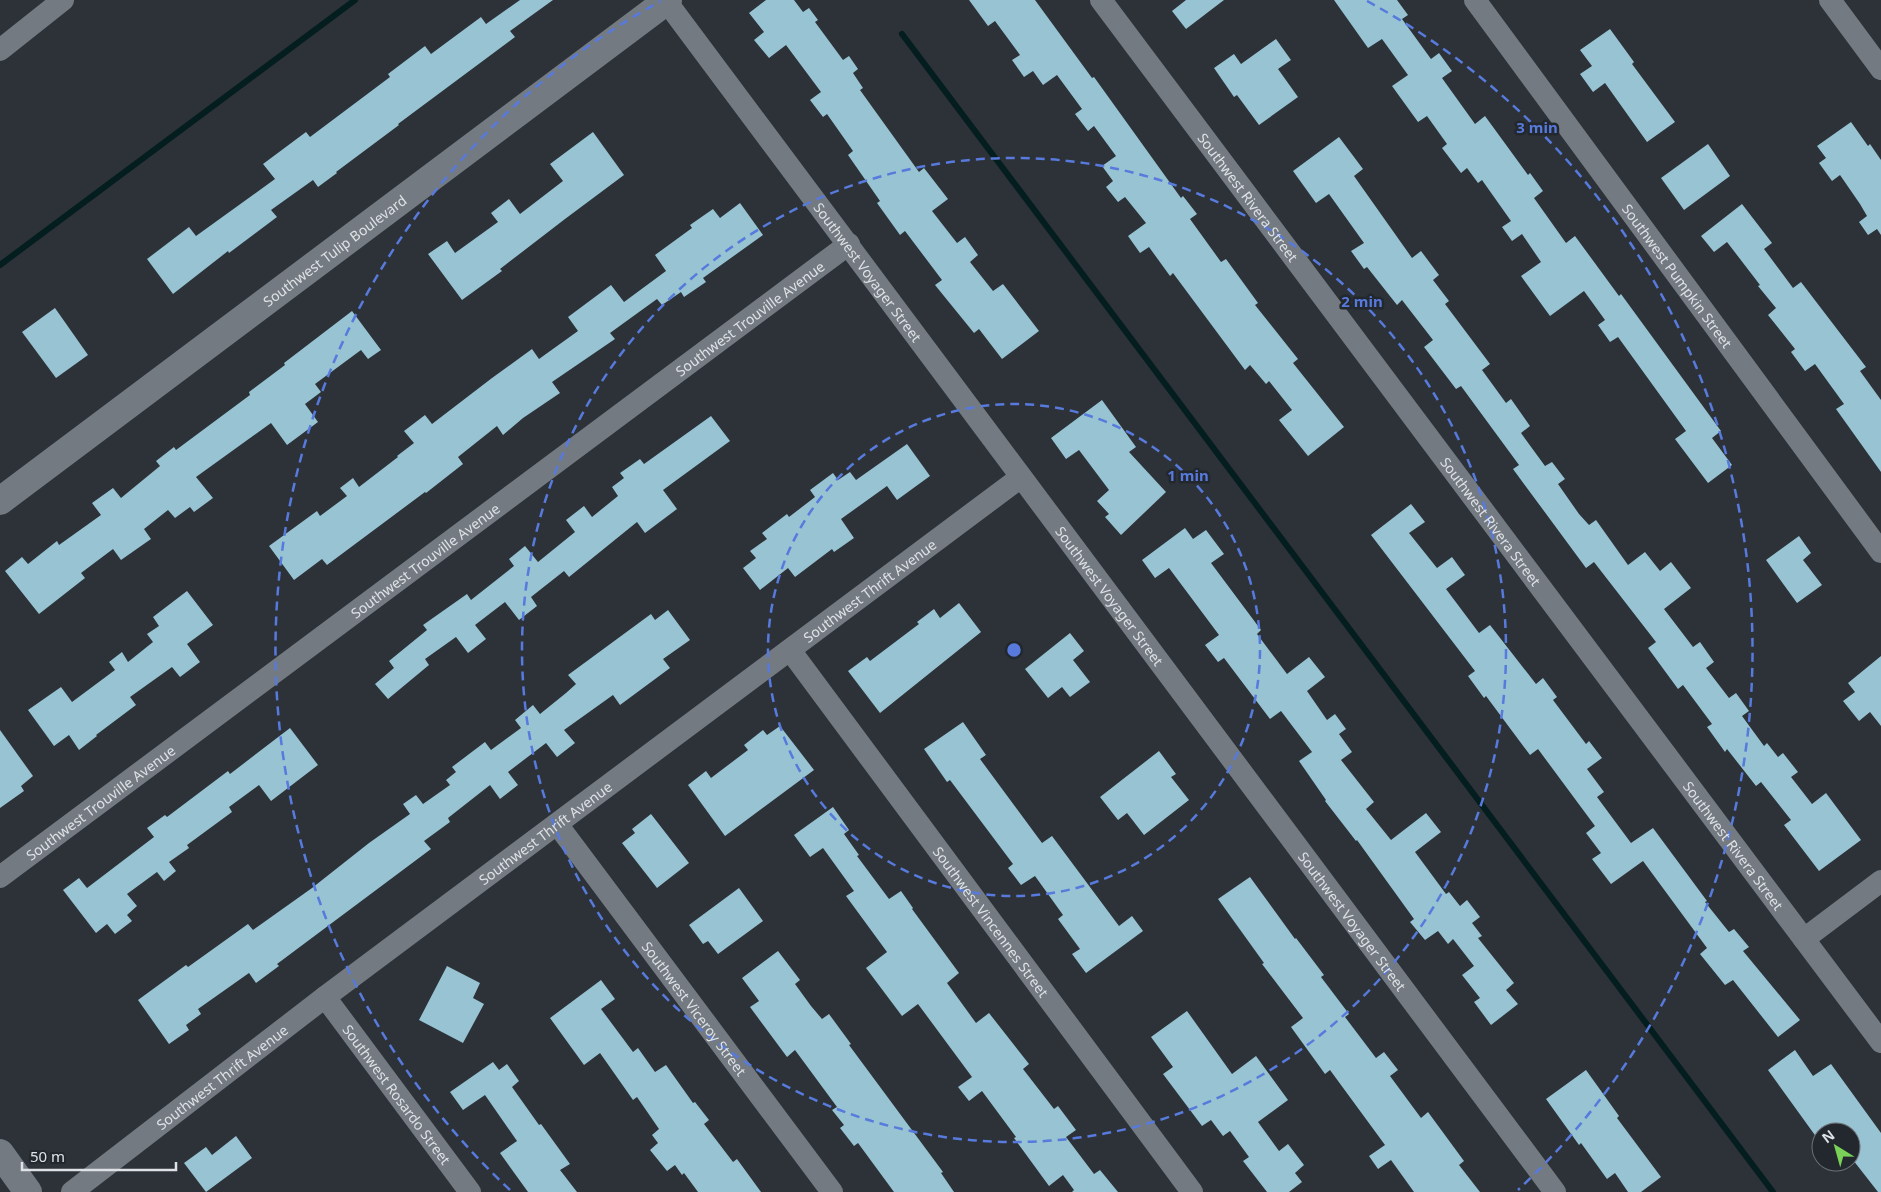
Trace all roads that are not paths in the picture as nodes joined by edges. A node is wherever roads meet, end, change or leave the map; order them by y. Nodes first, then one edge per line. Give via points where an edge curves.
1 (63, 0) edge
2 (1101, 0) edge
3 (1475, 0) edge
4 (1830, 0) edge
5 (667, 1) edge
6 (0, 50) edge
7 (1881, 69) edge
8 (849, 244) junction
9 (1021, 477) junction
10 (0, 501) edge
11 (1881, 552) edge
12 (790, 650) junction
13 (558, 824) junction
14 (0, 877) edge
15 (1881, 881) edge
16 (1804, 939) junction
17 (325, 997) junction
18 (1881, 1042) edge
19 (0, 1153) edge
20 (28, 1192) edge
21 (72, 1192) edge
22 (470, 1192) edge
23 (832, 1192) edge
24 (1192, 1192) edge
25 (1555, 1192) edge

1 - 6 street
2 - 16 street, Southwest Rivera Street
3 - 11 street, Southwest Pumpkin Street
4 - 7 street
5 - 8 street, Southwest Voyager Street
5 - 10 street, Southwest Tulip Boulevard
8 - 9 street, Southwest Voyager Street
8 - 14 street, Southwest Trouville Avenue
9 - 12 street, Southwest Thrift Avenue
9 - 25 street, Southwest Voyager Street
12 - 13 street, Southwest Thrift Avenue
12 - 24 street, Southwest Vincennes Street
13 - 17 street, Southwest Thrift Avenue
13 - 23 street, Southwest Viceroy Street
15 - 16 street
16 - 18 street, Southwest Rivera Street
17 - 21 street, Southwest Thrift Avenue
17 - 22 street, Southwest Rosardo Street
19 - 20 street

